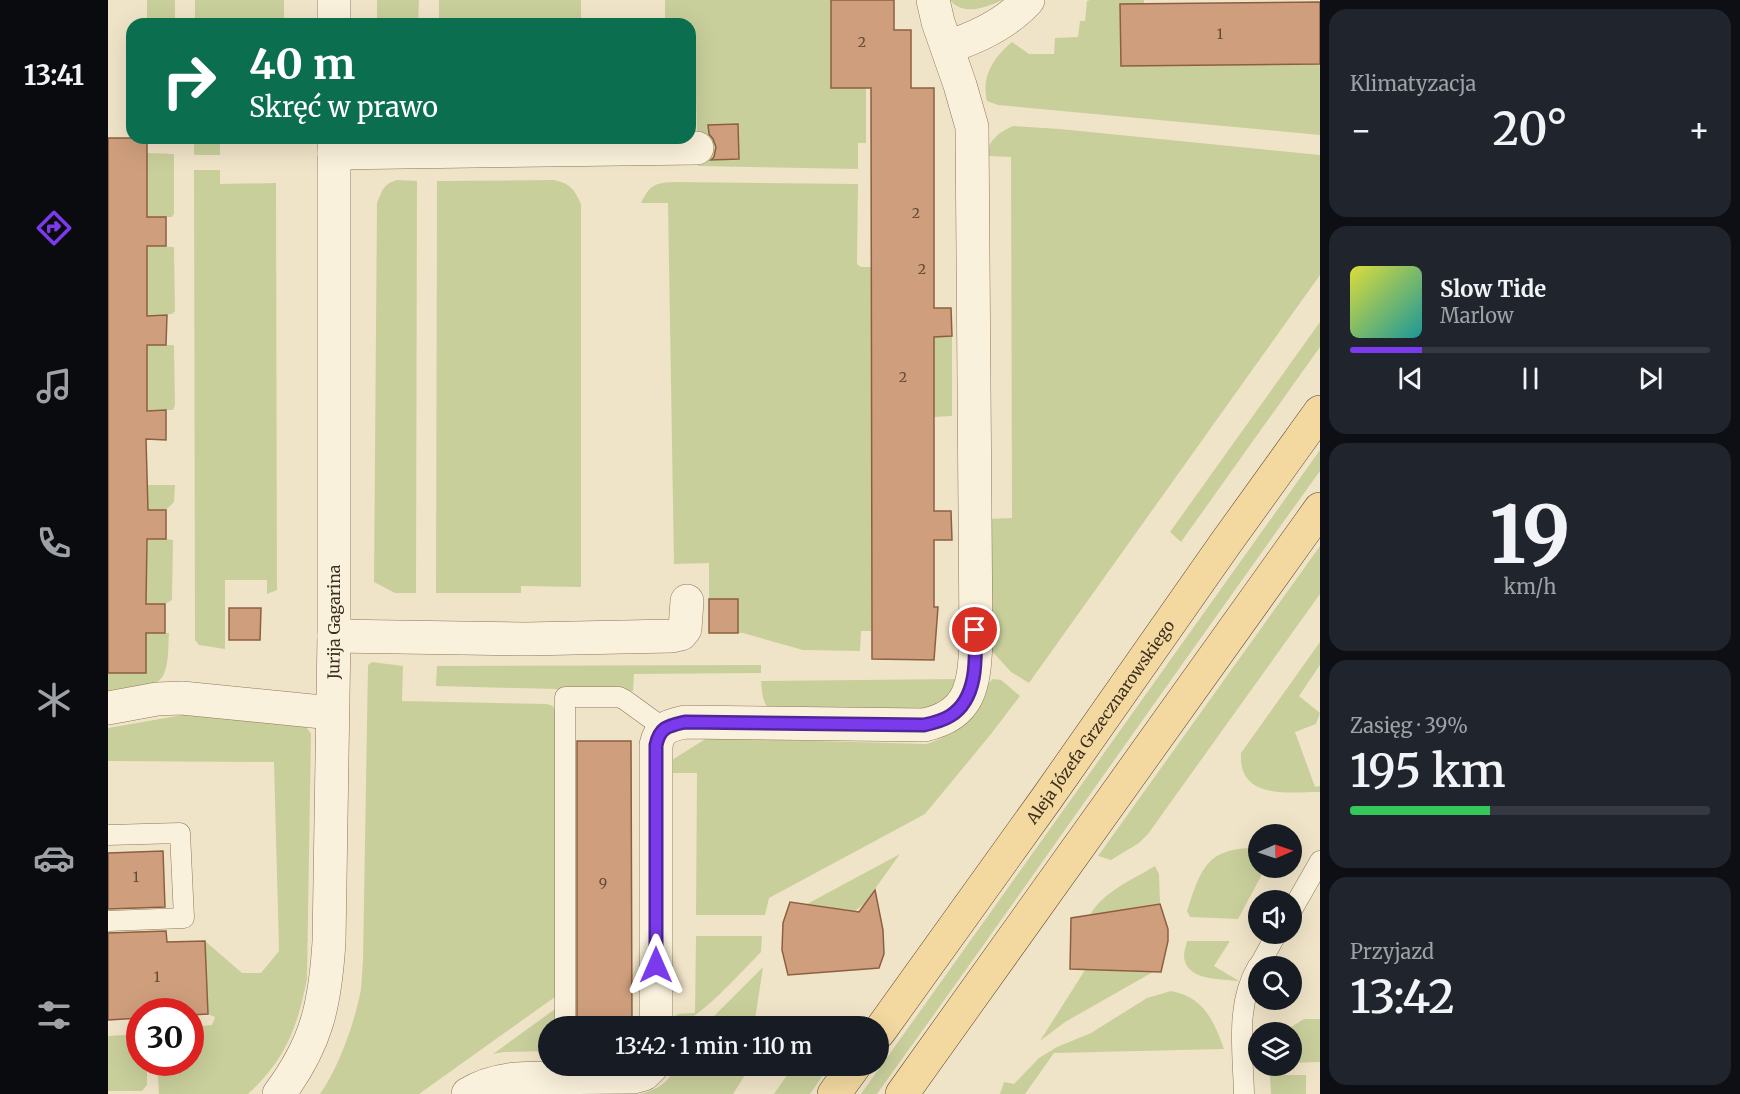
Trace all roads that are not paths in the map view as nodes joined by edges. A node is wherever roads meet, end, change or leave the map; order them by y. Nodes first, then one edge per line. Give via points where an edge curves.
1 (334, 0) edge
2 (933, 0) edge
3 (1028, 0) edge
4 (334, 18) edge
5 (947, 47) junction
6 (334, 145) edge
7 (697, 148) dead end
8 (1320, 412) edge
9 (1320, 509) edge
10 (687, 601) dead end
11 (334, 636) junction
12 (108, 708) edge
13 (332, 713) junction
14 (665, 729) junction
15 (108, 835) edge
16 (1320, 861) edge
17 (1302, 892) edge
18 (108, 921) edge
19 (1248, 988) edge
20 (565, 1016) edge
21 (656, 1016) edge
22 (889, 1018) edge
23 (637, 1076) edge
24 (847, 1076) edge
25 (279, 1094) edge
26 (468, 1094) edge
27 (834, 1094) edge
28 (902, 1094) edge
29 (1244, 1094) edge

1 - 4 street
2 - 5 street
3 - 5 street via 991,28
5 - 14 street via 972,127 976,642 975,669 966,699 953,715 924,725 685,722
6 - 7 street
6 - 11 street, Jurija Gagarina
8 - 22 main road, Aleja Józefa Grzecznarowskiego
9 - 28 main road
10 - 11 street via 686,628 672,636
11 - 13 street, Jurija Gagarina
12 - 13 street via 157,699 196,698
13 - 25 street, Jurija Gagarina via 326,982 310,1044
14 - 20 lane via 619,697 566,697
14 - 21 street via 656,745
15 - 18 lane via 180,833 184,918
16 - 17 lane
19 - 29 lane via 1243,1015
23 - 26 street via 502,1080
24 - 27 main road

